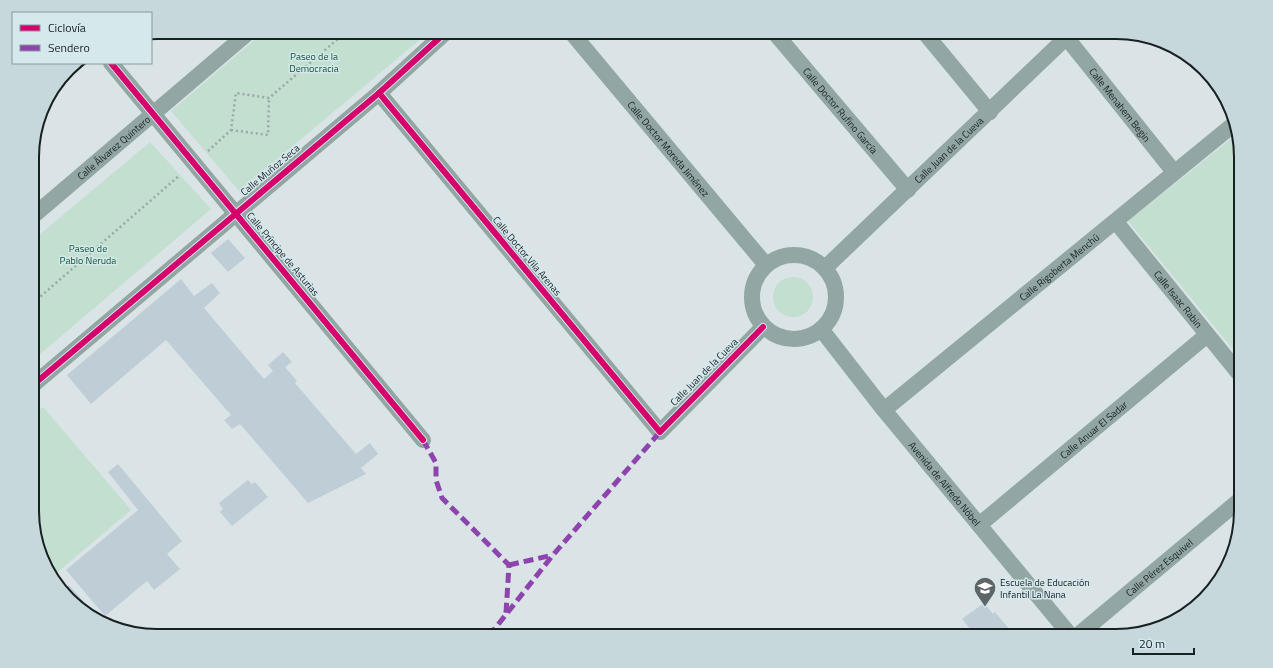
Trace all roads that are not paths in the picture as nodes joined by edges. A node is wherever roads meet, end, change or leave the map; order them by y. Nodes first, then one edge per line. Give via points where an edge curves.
1 (241, 39) edge
2 (438, 39) edge
3 (577, 39) edge
4 (780, 39) edge
5 (930, 39) edge
6 (1062, 39) edge
7 (1071, 39) edge
8 (112, 64) edge
9 (379, 93) junction
10 (990, 112) junction
11 (153, 115) junction
12 (1230, 127) edge
13 (1174, 172) junction
14 (908, 190) junction
15 (39, 211) edge
16 (235, 213) junction
17 (1116, 222) junction
18 (766, 265) junction
19 (825, 268) junction
20 (763, 327) junction
21 (821, 329) junction
22 (1207, 335) junction
23 (1234, 368) edge
24 (39, 379) edge
25 (884, 410) junction
26 (660, 432) joint
27 (423, 440) dead end
28 (1234, 505) edge
29 (979, 525) junction
30 (1066, 629) edge
31 (1085, 629) edge

1 - 11 street, Calle Álvarez Quintero
2 - 9 street, Calle Muñoz Seca
3 - 18 street, Calle Doctor Moreda Jiménez
4 - 14 street, Calle Doctor Rufino García
5 - 10 street
6 - 10 street, Calle Juan de la Cueva
7 - 13 street, Calle Menahem Begin
8 - 11 street, Calle Príncipe de Asturias
9 - 16 street, Calle Muñoz Seca
9 - 26 street, Calle Doctor Vila Arenas
10 - 14 street, Calle Juan de la Cueva
11 - 15 street, Calle Álvarez Quintero
11 - 16 street, Calle Príncipe de Asturias
12 - 13 street, Calle Rigoberta Menchú
13 - 17 street, Calle Rigoberta Menchú
14 - 19 street, Calle Juan de la Cueva
16 - 24 street, Calle Muñoz Seca
16 - 27 street, Calle Príncipe de Asturias
17 - 22 street, Calle Isaac Rabin
17 - 25 street, Calle Rigoberta Menchú
18 - 19 street via 789,254 815,260
18 - 20 street via 757,275 752,288 751,302 755,316
19 - 21 street via 833,279 836,306 830,319
20 - 21 street via 773,335 785,339 810,336
20 - 26 street, Calle Juan de la Cueva
21 - 25 street, Avenida de Alfredo Nóbel
22 - 23 street, Calle Isaac Rabin
22 - 29 street, Calle Anuar El Sadar
25 - 29 street, Avenida de Alfredo Nóbel
28 - 31 street, Calle Pérez Esquivel
29 - 30 street, Avenida de Alfredo Nóbel

